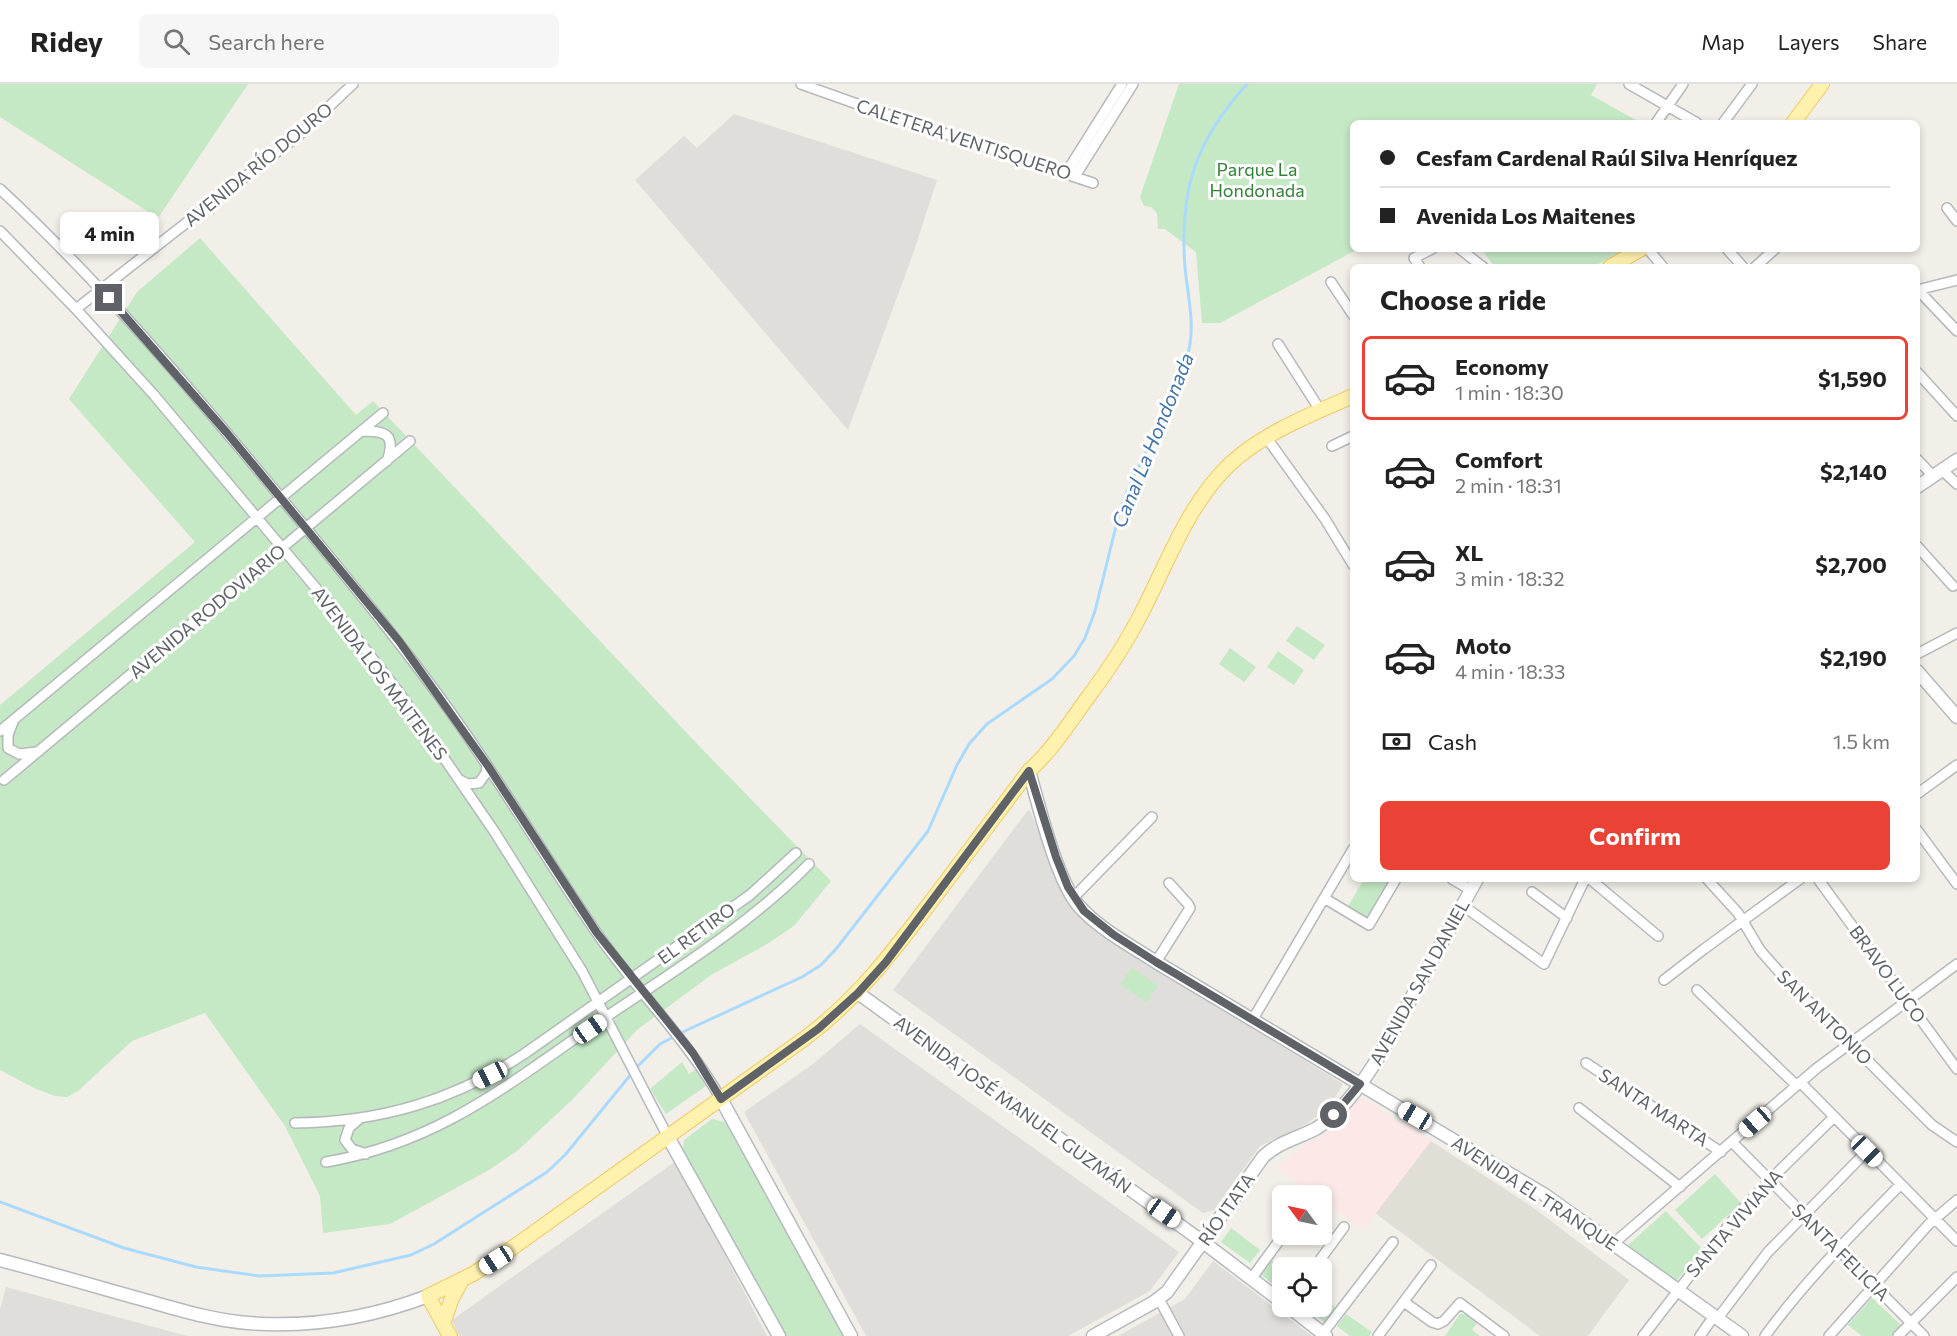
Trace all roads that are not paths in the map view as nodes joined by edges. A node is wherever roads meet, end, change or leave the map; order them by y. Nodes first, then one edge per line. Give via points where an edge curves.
1 (353, 84) edge
2 (801, 84) edge
3 (1122, 84) edge
4 (1133, 84) edge
5 (1629, 84) edge
6 (1683, 84) edge
7 (1752, 84) edge
8 (1817, 86) edge
9 (1667, 105) junction
10 (1658, 120) edge
11 (1692, 120) edge
12 (1724, 120) edge
13 (1795, 120) edge
14 (1070, 174) junction
15 (1093, 183) dead end
16 (0, 189) edge
17 (1947, 208) dead end
18 (1957, 220) edge
19 (0, 231) edge
20 (1426, 252) edge
21 (1464, 252) edge
22 (1636, 252) edge
23 (1651, 252) edge
24 (1730, 252) edge
25 (1772, 252) edge
26 (1418, 264) edge
27 (1479, 264) edge
28 (1615, 264) edge
29 (1661, 264) edge
30 (1740, 264) edge
31 (1758, 264) edge
32 (1957, 280) edge
33 (1331, 282) dead end
34 (100, 289) junction
35 (1920, 289) edge
36 (1920, 292) edge
37 (76, 309) junction
38 (1350, 310) edge
39 (1957, 331) edge
40 (1278, 344) dead end
41 (1920, 375) edge
42 (1350, 397) edge
43 (1320, 410) junction
44 (382, 413) dead end
45 (1957, 416) edge
46 (361, 431) junction
47 (1266, 437) junction
48 (1350, 437) edge
49 (410, 441) dead end
50 (1332, 446) dead end
51 (1957, 460) edge
52 (387, 461) junction
53 (1920, 461) edge
54 (1937, 473) junction
55 (1957, 484) edge
56 (1920, 485) edge
57 (280, 497) junction
58 (257, 517) junction
59 (306, 528) junction
60 (282, 548) junction
61 (1920, 549) edge
62 (1350, 558) edge
63 (1953, 586) dead end
64 (1957, 633) edge
65 (1920, 652) edge
66 (1920, 674) edge
67 (1957, 717) edge
68 (14, 720) junction
69 (0, 731) edge
70 (37, 752) junction
71 (1957, 765) edge
72 (488, 766) junction
73 (1029, 771) junction
74 (4, 780) dead end
75 (460, 780) junction
76 (1920, 792) edge
77 (1152, 818) dead end
78 (1920, 834) edge
79 (796, 853) dead end
80 (1350, 854) edge
81 (809, 864) dead end
82 (783, 867) junction
83 (793, 880) junction
84 (1394, 882) edge
85 (1584, 882) edge
86 (1594, 882) edge
87 (1710, 882) edge
88 (1796, 882) edge
89 (1820, 882) edge
90 (1169, 883) dead end
91 (1957, 884) edge
92 (1474, 885) edge
93 (1532, 892) dead end
94 (1073, 898) junction
95 (1324, 898) junction
96 (1462, 905) junction
97 (1567, 918) junction
98 (1743, 921) junction
99 (1659, 936) dead end
100 (1156, 962) junction
101 (1957, 964) edge
102 (632, 979) junction
103 (1664, 980) dead end
104 (1697, 990) dead end
105 (644, 992) junction
106 (858, 993) junction
107 (1907, 1000) junction
108 (599, 1001) junction
109 (607, 1017) junction
110 (1253, 1019) junction
111 (1850, 1043) junction
112 (1586, 1063) dead end
113 (1957, 1069) edge
114 (1360, 1084) junction
115 (1798, 1084) junction
116 (721, 1099) junction
117 (1579, 1108) dead end
118 (1834, 1117) junction
119 (358, 1120) junction
120 (295, 1123) dead end
121 (668, 1137) junction
122 (1732, 1142) junction
123 (1957, 1142) edge
124 (1867, 1151) junction
125 (1721, 1152) junction
126 (366, 1154) junction
127 (326, 1162) dead end
128 (1770, 1180) junction
129 (1900, 1185) junction
130 (1680, 1187) junction
131 (1957, 1200) edge
132 (1804, 1215) junction
133 (1935, 1219) junction
134 (1344, 1227) dead end
135 (1957, 1241) edge
136 (1203, 1242) junction
137 (1393, 1242) dead end
138 (1614, 1243) junction
139 (1276, 1245) edge
140 (1838, 1249) junction
141 (1322, 1257) edge
142 (0, 1260) edge
143 (1431, 1265) dead end
144 (1957, 1277) edge
145 (1251, 1278) junction
146 (462, 1280) junction
147 (1874, 1285) junction
148 (1678, 1289) junction
149 (1272, 1294) edge
150 (428, 1296) junction
151 (1159, 1299) junction
152 (1404, 1302) junction
153 (1302, 1317) edge
154 (1716, 1317) junction
155 (1911, 1322) junction
156 (447, 1330) edge
157 (1324, 1335) edge
158 (1739, 1335) edge
159 (779, 1336) edge
160 (851, 1336) edge
161 (1093, 1336) edge
162 (1179, 1336) edge
163 (1378, 1336) edge
164 (1504, 1336) edge
165 (1643, 1336) edge
166 (1700, 1336) edge
167 (1765, 1336) edge
168 (1829, 1336) edge
169 (1898, 1336) edge
170 (1924, 1336) edge

1 - 34 street, AVENIDA RÍO DOURO via 300,134
2 - 14 street, CALETERA VENTISQUERO
3 - 14 street
4 - 14 street
5 - 9 street
6 - 9 street
7 - 12 street
8 - 13 main road
9 - 10 street
9 - 11 street
14 - 15 street, CALETERA VENTISQUERO
16 - 34 street, AVENIDA LOS MAITENES
17 - 18 street
19 - 37 street, AVENIDA LOS MAITENES
20 - 26 street via 1414,258
21 - 27 street
22 - 28 main road
23 - 29 street
24 - 30 street
25 - 31 street
32 - 35 street
33 - 38 street
34 - 37 street, AVENIDA RÍO DOURO
34 - 57 street, AVENIDA LOS MAITENES
36 - 39 street
37 - 58 street, AVENIDA LOS MAITENES
40 - 43 street
41 - 45 street
42 - 43 main road
43 - 47 main road
44 - 46 street
46 - 52 street via 387,435
46 - 57 street
47 - 62 street
47 - 73 main road via 1230,464 1198,503 1123,648 1054,746
48 - 50 street
49 - 52 street, AVENIDA RODOVIARIO
51 - 54 street
52 - 59 street, AVENIDA RODOVIARIO
53 - 54 street
54 - 55 street
54 - 56 street
57 - 58 street
57 - 59 street, AVENIDA LOS MAITENES
58 - 60 street, AVENIDA LOS MAITENES
58 - 68 street
59 - 60 street, AVENIDA RODOVIARIO
59 - 72 street, AVENIDA LOS MAITENES via 399,641
60 - 70 street, AVENIDA RODOVIARIO
60 - 75 street, AVENIDA LOS MAITENES via 369,652
61 - 63 street
64 - 65 street
66 - 67 street
68 - 69 street
68 - 70 street via 8,748 19,754
70 - 74 street, AVENIDA RODOVIARIO
71 - 76 street
72 - 75 street via 479,783
72 - 102 street, AVENIDA LOS MAITENES via 597,933
73 - 94 street, AVENIDA EL TRANQUE
73 - 106 main road via 892,954
75 - 108 street, AVENIDA LOS MAITENES
77 - 94 street
78 - 91 street
79 - 82 street, EL RETIRO
80 - 95 street
81 - 83 street, EL RETIRO
82 - 83 street via 792,872
82 - 102 street, EL RETIRO
83 - 105 street, EL RETIRO via 754,914
84 - 95 street via 1368,926
85 - 97 street
86 - 99 street
87 - 98 street, SAN ANTONIO
88 - 98 street
89 - 107 street, BRAVO LUCO
90 - 100 street via 1190,908
92 - 96 street, AVENIDA SAN DANIEL
93 - 97 street
94 - 100 street, AVENIDA EL TRANQUE via 1102,926
95 - 110 street
96 - 97 street via 1544,964
96 - 114 street, AVENIDA SAN DANIEL
98 - 103 street
98 - 111 street, SAN ANTONIO via 1770,962
100 - 110 street, AVENIDA EL TRANQUE
101 - 107 street, SANTA MARTA
102 - 105 street, AVENIDA LOS MAITENES
102 - 108 street, EL RETIRO
104 - 115 street
105 - 109 street, EL RETIRO
105 - 116 street, AVENIDA LOS MAITENES via 693,1053
106 - 116 main road via 818,1029
106 - 136 street, AVENIDA JOSÉ MANUEL GUZMÁN
107 - 111 street, SANTA MARTA
107 - 113 street, BRAVO LUCO
108 - 109 street, AVENIDA LOS MAITENES
108 - 119 street, EL RETIRO via 472,1085 422,1105
109 - 121 street, AVENIDA LOS MAITENES
109 - 126 street, EL RETIRO via 459,1117
110 - 114 street, AVENIDA EL TRANQUE
111 - 115 street, SANTA MARTA
111 - 123 street, SAN ANTONIO via 1932,1125
112 - 125 street, SANTA MARTA
114 - 136 street, RÍO ITATA via 1329,1119 1269,1152
114 - 138 street, AVENIDA EL TRANQUE via 1532,1186
115 - 118 street
115 - 122 street, SANTA MARTA
116 - 121 main road
116 - 160 street
117 - 130 street
118 - 124 street
118 - 128 street, SANTA VIVIANA
119 - 120 street, EL RETIRO
119 - 126 street via 349,1128 345,1140 352,1149
121 - 146 main road
121 - 159 street
122 - 125 street, SANTA MARTA
122 - 128 street, SANTA FELICIA
124 - 129 street
124 - 132 street
125 - 130 street, SANTA MARTA
126 - 127 street, EL RETIRO
128 - 132 street, SANTA FELICIA
128 - 148 street, SANTA VIVIANA
129 - 133 street
129 - 140 street
130 - 138 street, SANTA MARTA
131 - 133 street
132 - 140 street, SANTA FELICIA
132 - 154 street via 1768,1252
133 - 135 street
133 - 147 street
134 - 141 street
136 - 145 street, AVENIDA JOSÉ MANUEL GUZMÁN
136 - 151 street, RÍO ITATA
137 - 157 street
138 - 148 street, AVENIDA EL TRANQUE
139 - 145 street
140 - 147 street, SANTA FELICIA
140 - 167 street
142 - 150 street via 200,1315 250,1323 342,1320
143 - 152 street
144 - 155 street
145 - 149 street, AVENIDA JOSÉ MANUEL GUZMÁN
146 - 150 main road
146 - 156 main road via 452,1298
147 - 155 street, SANTA FELICIA
147 - 168 street
148 - 154 street, AVENIDA EL TRANQUE
148 - 165 street, SANTA VIVIANA
150 - 156 main road
151 - 161 street, RÍO ITATA
151 - 162 street
152 - 163 street
152 - 164 street via 1435,1324 1444,1321 1460,1303
153 - 157 street
154 - 158 street, AVENIDA EL TRANQUE
154 - 166 street
155 - 169 street
155 - 170 street, SANTA FELICIA

